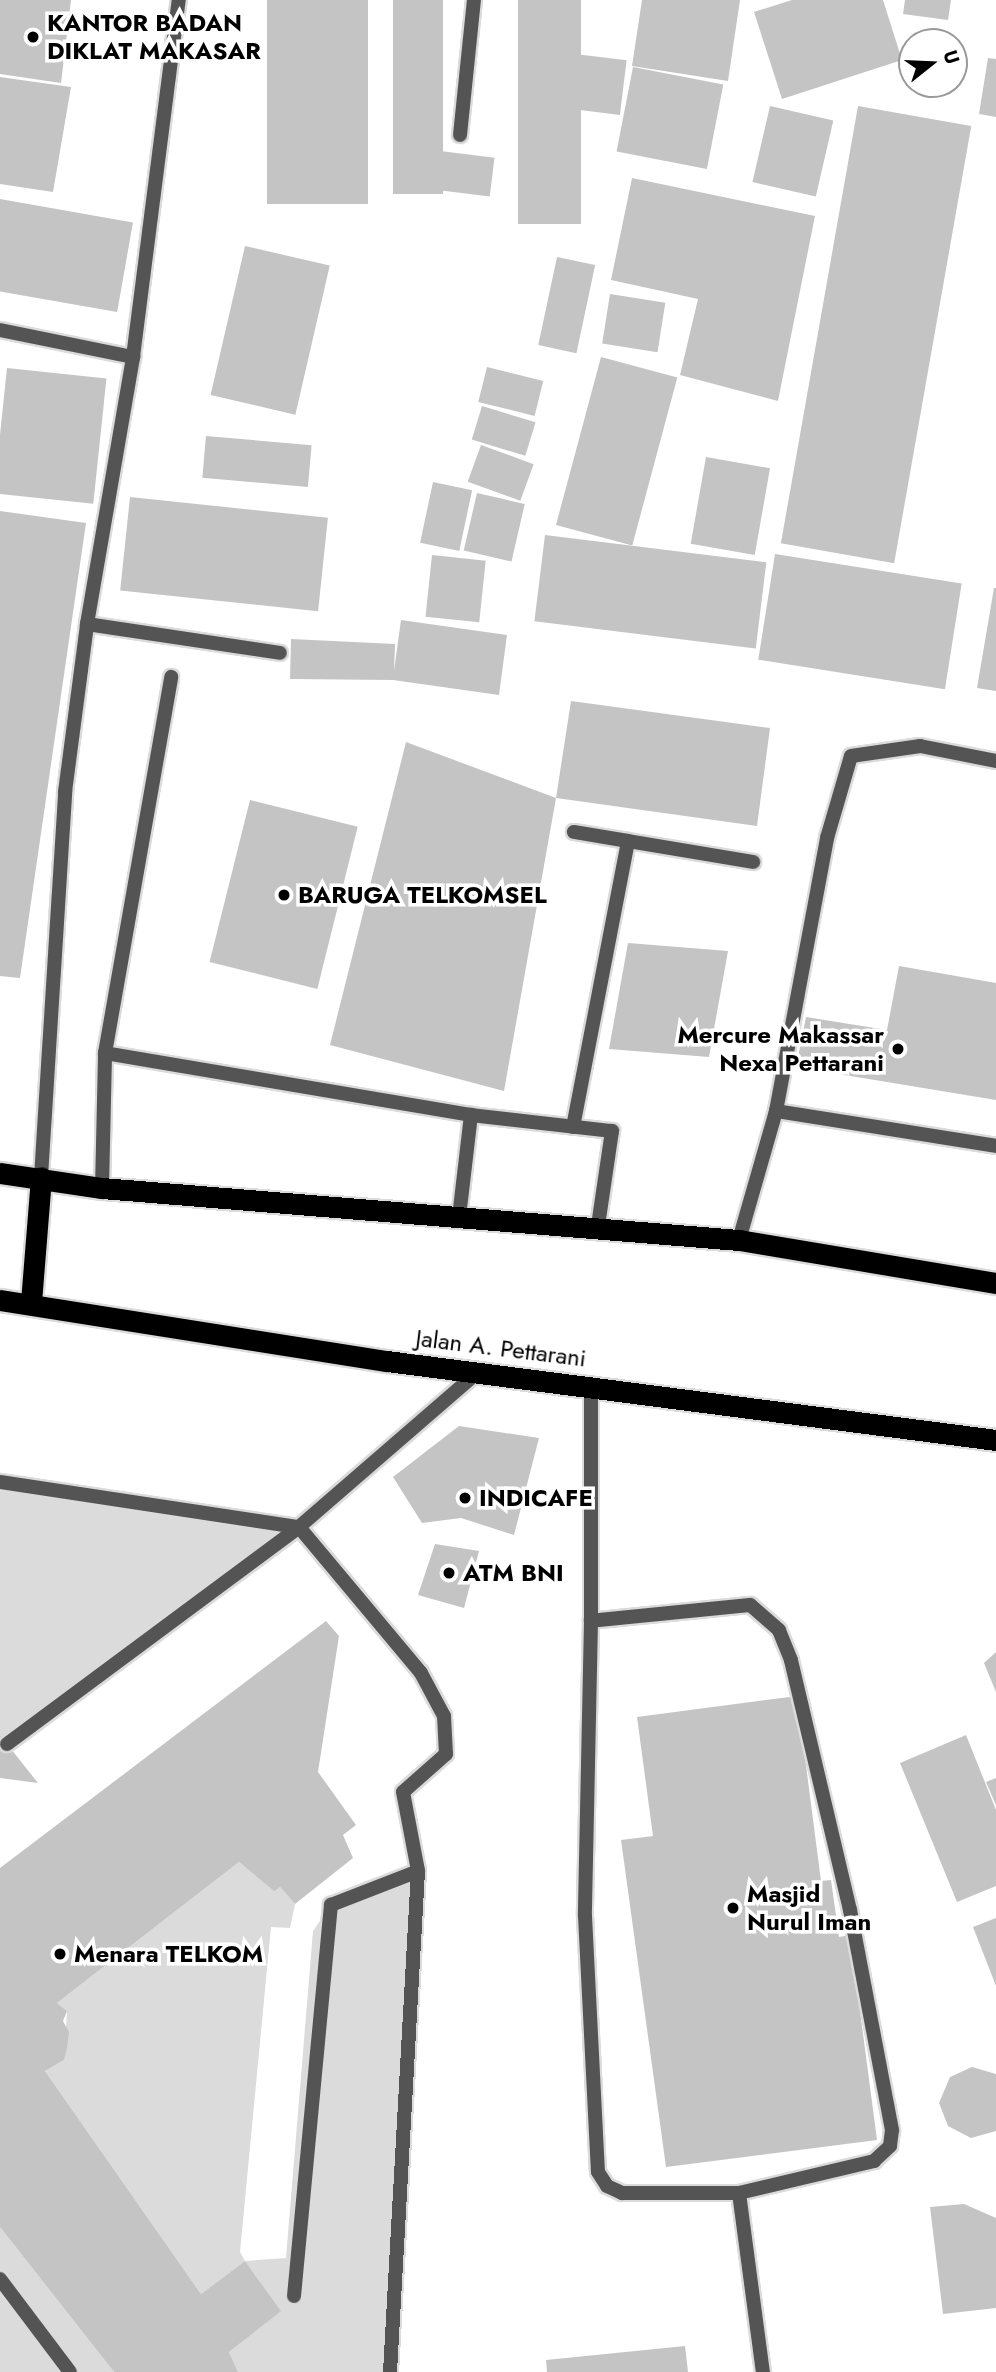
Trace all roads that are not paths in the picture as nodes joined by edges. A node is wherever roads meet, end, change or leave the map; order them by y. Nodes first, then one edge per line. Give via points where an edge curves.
1 (179, 0) edge
2 (474, 0) edge
3 (460, 135) dead end
4 (0, 330) edge
5 (133, 357) junction
6 (87, 624) junction
7 (280, 653) dead end
8 (171, 677) dead end
9 (996, 761) edge
10 (574, 832) dead end
11 (628, 841) junction
12 (753, 862) dead end
13 (105, 1053) junction
14 (776, 1111) junction
15 (471, 1115) junction
16 (573, 1127) junction
17 (996, 1146) edge
18 (0, 1172) edge
19 (41, 1177) junction
20 (102, 1188) junction
21 (459, 1217) junction
22 (598, 1226) junction
23 (739, 1240) junction
24 (996, 1283) edge
25 (0, 1300) edge
26 (31, 1302) junction
27 (478, 1372) junction
28 (591, 1386) junction
29 (996, 1440) edge
30 (0, 1482) edge
31 (299, 1527) junction
32 (591, 1621) junction
33 (7, 1744) dead end
34 (418, 1871) junction
35 (738, 2193) junction
36 (0, 2279) edge
37 (294, 2296) dead end
38 (70, 2372) edge
39 (390, 2372) edge
40 (763, 2372) edge

1 - 5 street
2 - 3 street
4 - 5 street
5 - 6 street
6 - 7 street
6 - 19 street via 65,792
8 - 13 street
9 - 14 street via 920,746 851,756 827,838
10 - 11 street
11 - 12 street
11 - 16 street
13 - 15 street
13 - 20 street
14 - 17 street
14 - 23 street
15 - 16 street
15 - 21 street
16 - 22 street via 612,1131
18 - 19 highway
19 - 20 highway
19 - 26 highway
20 - 21 highway
21 - 22 highway
22 - 23 highway
23 - 24 highway
25 - 26 highway, Jalan A. Pettarani
26 - 27 highway, Jalan A. Pettarani
27 - 28 highway, Jalan A. Pettarani
27 - 31 street
28 - 29 highway, Jalan A. Pettarani
28 - 32 street
30 - 31 street
31 - 33 street
31 - 34 street via 421,1673 444,1716 446,1754 403,1792
32 - 35 street via 585,1916 598,2172 607,2186 622,2193
32 - 35 street via 750,1605 779,1630 791,1660 850,1910 892,2130 890,2146 874,2161
34 - 37 street via 331,1905
34 - 39 street
35 - 40 street
36 - 38 street

